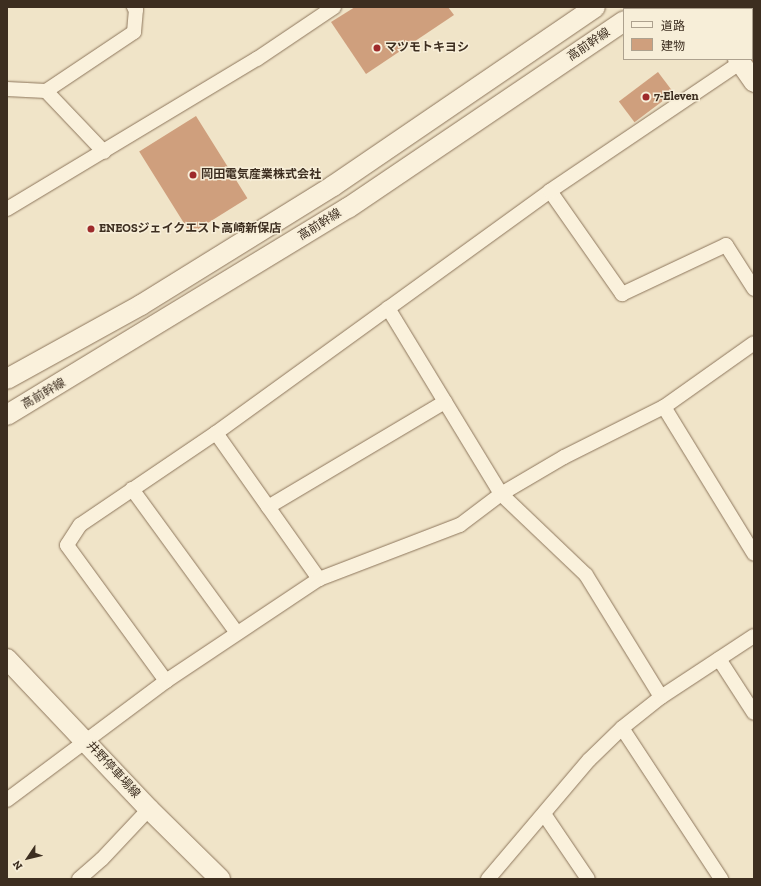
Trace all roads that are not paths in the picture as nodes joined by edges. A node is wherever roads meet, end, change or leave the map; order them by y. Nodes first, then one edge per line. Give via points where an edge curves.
1 (134, 7) edge
2 (334, 7) edge
3 (595, 7) edge
4 (623, 22) edge
5 (739, 61) edge
6 (754, 82) edge
7 (7, 89) edge
8 (46, 91) junction
9 (104, 152) junction
10 (550, 191) junction
11 (7, 209) edge
12 (754, 289) edge
13 (388, 308) junction
14 (754, 343) edge
15 (7, 379) edge
16 (445, 402) junction
17 (664, 407) junction
18 (7, 415) edge
19 (216, 433) junction
20 (132, 489) junction
21 (501, 494) junction
22 (268, 507) junction
23 (754, 554) edge
24 (319, 580) junction
25 (237, 633) junction
26 (754, 636) edge
27 (7, 659) edge
28 (719, 659) junction
29 (166, 681) junction
30 (661, 697) junction
31 (754, 713) edge
32 (622, 728) junction
33 (87, 742) junction
34 (7, 800) edge
35 (149, 809) junction
36 (544, 814) junction
37 (79, 879) edge
38 (220, 879) edge
39 (488, 879) edge
40 (588, 879) edge
41 (721, 879) edge

1 - 8 street via 134,32
2 - 9 street via 257,59
3 - 15 street via 333,186 141,305
4 - 18 street, 高前幹線 via 348,208 33,402
5 - 6 street
5 - 10 street
7 - 8 street
8 - 9 street
9 - 11 street
10 - 12 street via 622,294 726,245
10 - 13 street
13 - 16 street
13 - 19 street
14 - 17 street
16 - 21 street
16 - 22 street
17 - 21 street via 564,457
17 - 23 street
19 - 20 street
19 - 22 street
20 - 25 street
20 - 29 street via 80,525 67,546
21 - 24 street via 460,525
21 - 30 street via 586,575
22 - 24 street
24 - 25 street
25 - 29 street
26 - 28 street
27 - 33 street, 井野停車場線
28 - 30 street
28 - 31 street
29 - 33 street
30 - 32 street
32 - 36 street via 589,760
32 - 41 street
33 - 34 street
33 - 35 street, 井野停車場線
35 - 37 street via 102,859
35 - 38 street, 井野停車場線
36 - 39 street
36 - 40 street

